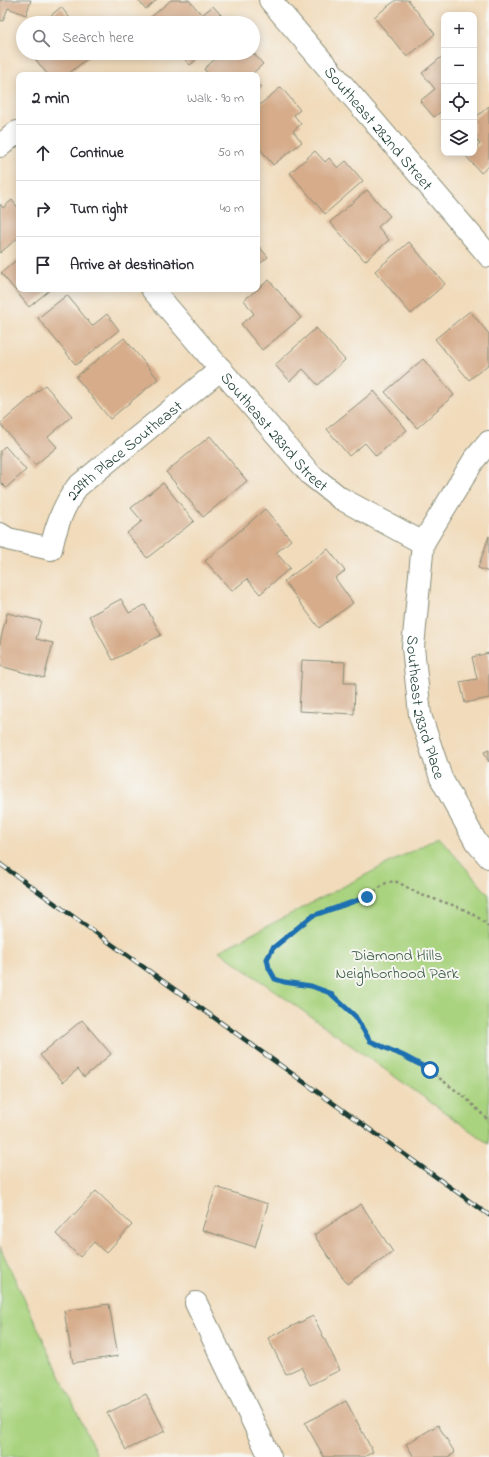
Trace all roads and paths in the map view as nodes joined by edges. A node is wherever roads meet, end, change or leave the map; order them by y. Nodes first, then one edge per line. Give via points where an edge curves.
1 (270, 0) edge
2 (16, 134) edge
3 (0, 146) edge
4 (489, 256) edge
5 (155, 292) edge
6 (221, 369) junction
7 (489, 442) edge
8 (0, 534) edge
9 (423, 543) junction
10 (489, 857) edge
11 (489, 927) edge
12 (489, 1121) edge
13 (196, 1303) dead end
14 (270, 1457) edge

1 - 4 street, Southeast 282nd Street
2 - 3 street
5 - 6 street, Southeast 283rd Street
6 - 8 street, 229th Place Southeast via 77,487 67,500 55,530 51,549 8,539
6 - 9 street, Southeast 283rd Street via 311,475 340,498
7 - 9 street via 474,460
9 - 10 street, Southeast 283rd Place via 412,647 420,715 441,778 476,842
11 - 12 path via 462,908 418,893 394,881 386,883 367,897 312,916 273,948 267,959 275,979 311,986 330,993 355,1016 370,1041 430,1070 467,1099
13 - 14 street

